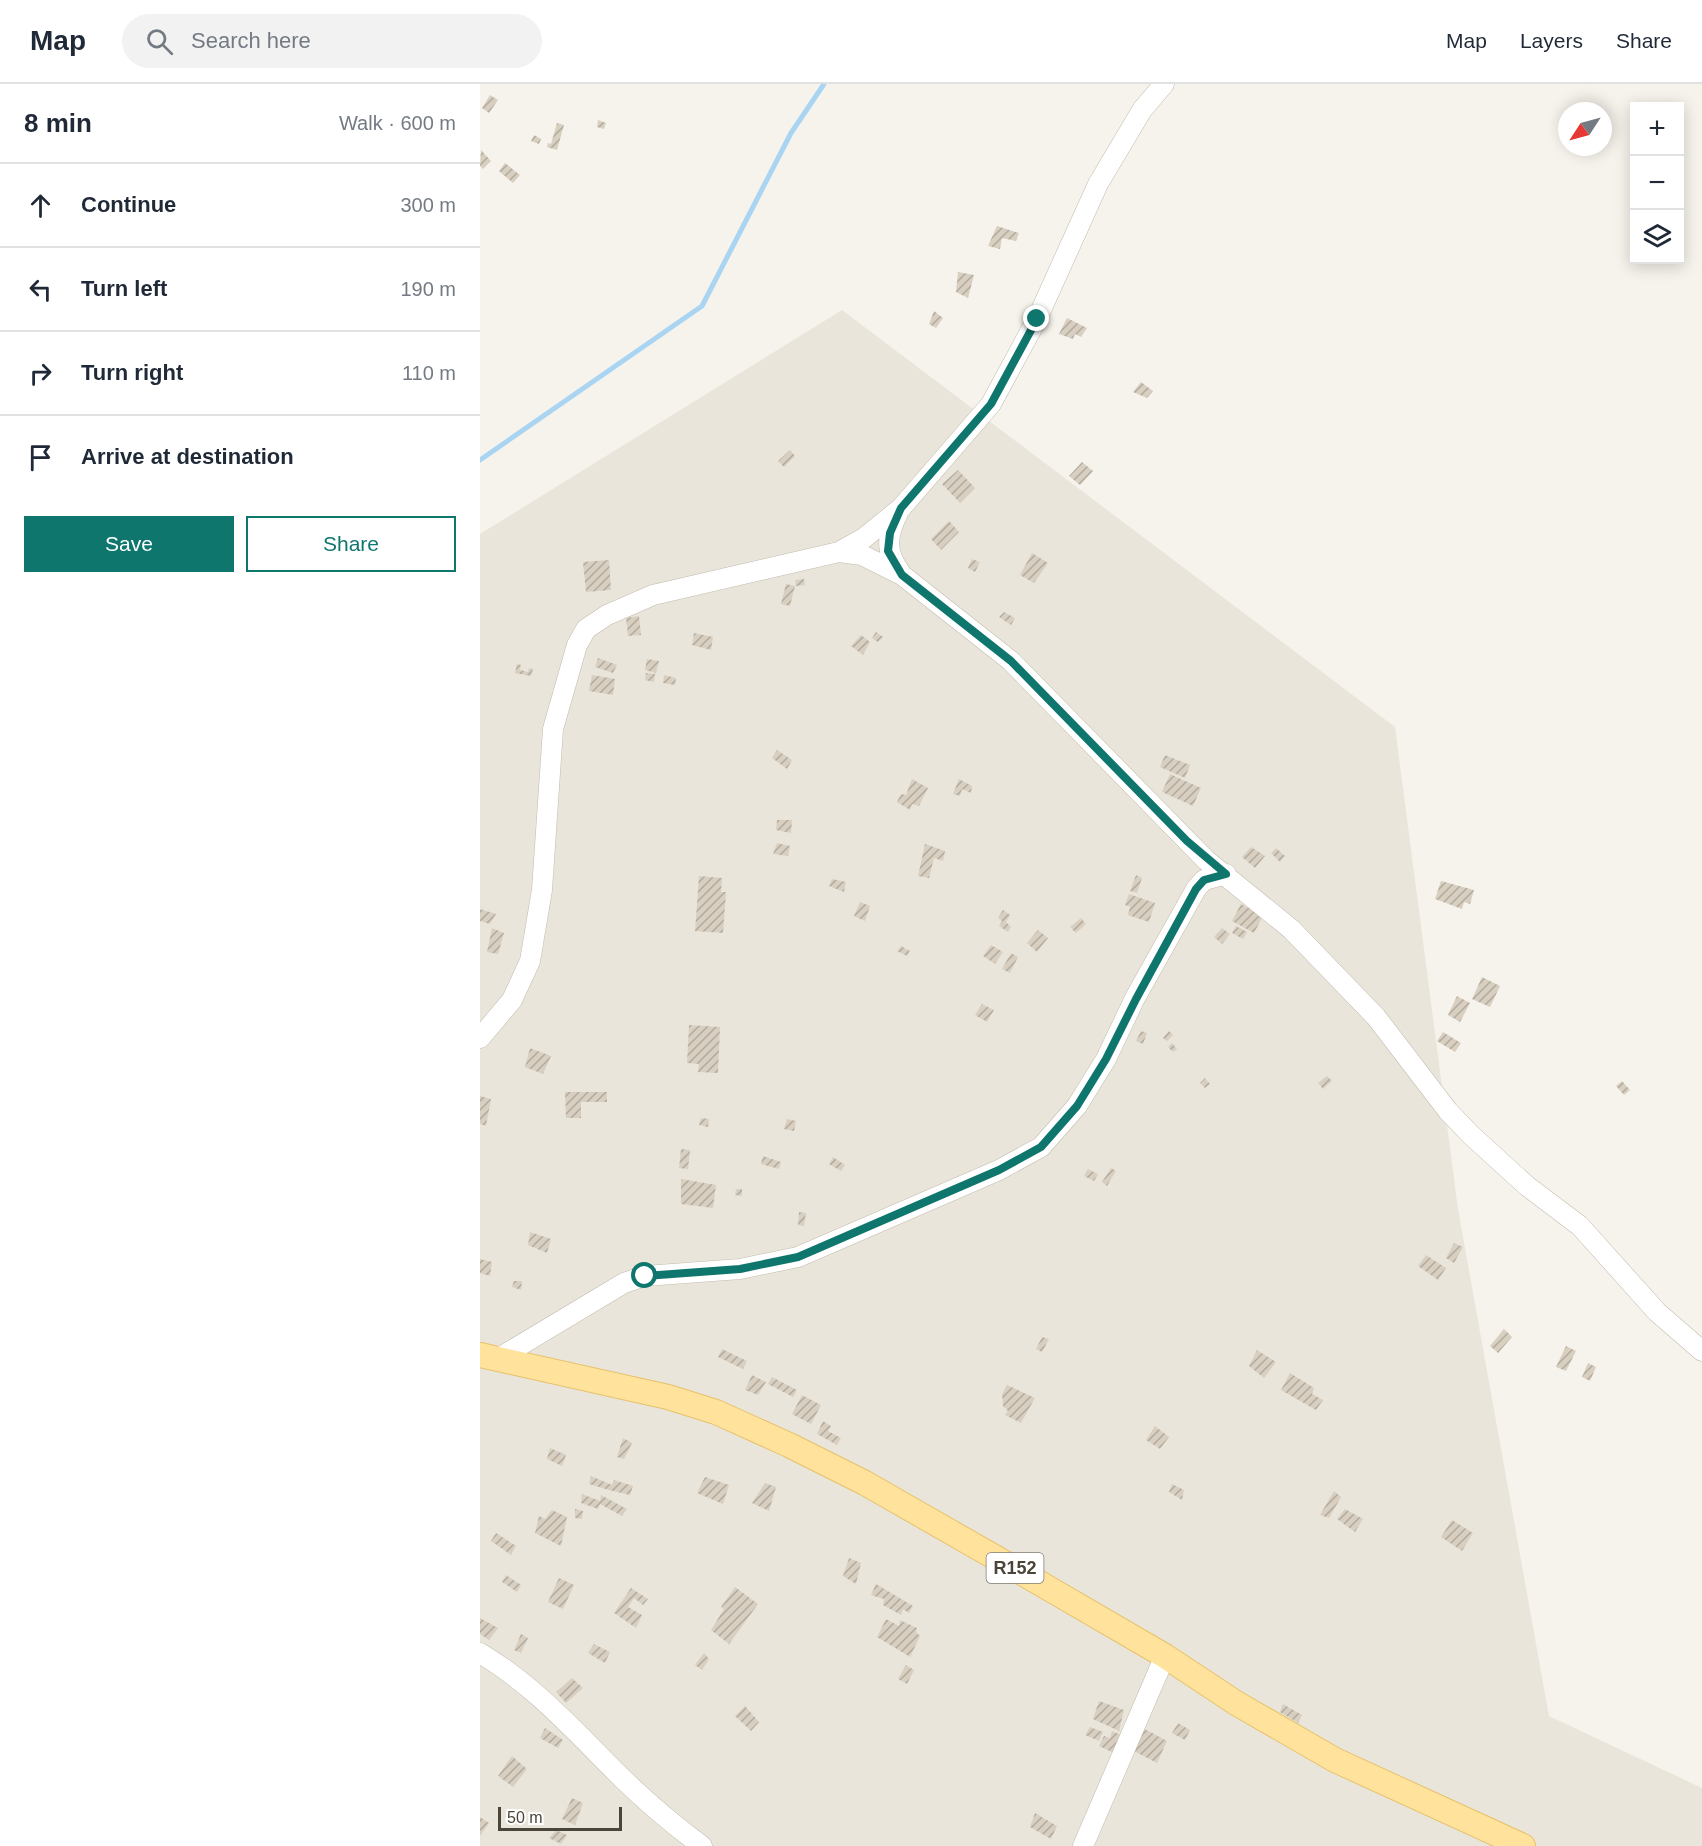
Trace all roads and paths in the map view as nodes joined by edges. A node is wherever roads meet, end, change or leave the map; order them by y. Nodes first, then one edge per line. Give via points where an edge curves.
1 (1164, 84) edge
2 (901, 508) junction
3 (839, 552) junction
4 (902, 575) junction
5 (1226, 874) junction
6 (480, 1038) edge
7 (1702, 1351) edge
8 (489, 1356) edge
9 (480, 1653) edge
10 (1165, 1656) junction
11 (702, 1846) edge
12 (1083, 1846) edge
13 (1523, 1846) edge

1 - 2 street via 1142,110 1098,184 1037,319 991,404
2 - 3 street via 864,538
2 - 4 street via 888,545 894,565
3 - 4 street via 862,555
3 - 6 street via 653,595 586,629 577,645 553,729 542,890 530,961 512,1000
4 - 5 street via 1018,667 1193,847
5 - 7 street via 1291,929 1376,1017 1471,1135 1527,1186 1580,1226 1658,1312
5 - 8 street via 1204,880 1192,894 1106,1059 1077,1106 1041,1147 999,1170 798,1257 740,1269 645,1276 624,1283
8 - 10 main road, R152 via 668,1397 716,1412 865,1483
9 - 11 street via 525,1682 632,1788
10 - 12 street
10 - 13 main road, R152 via 1236,1703 1335,1760

